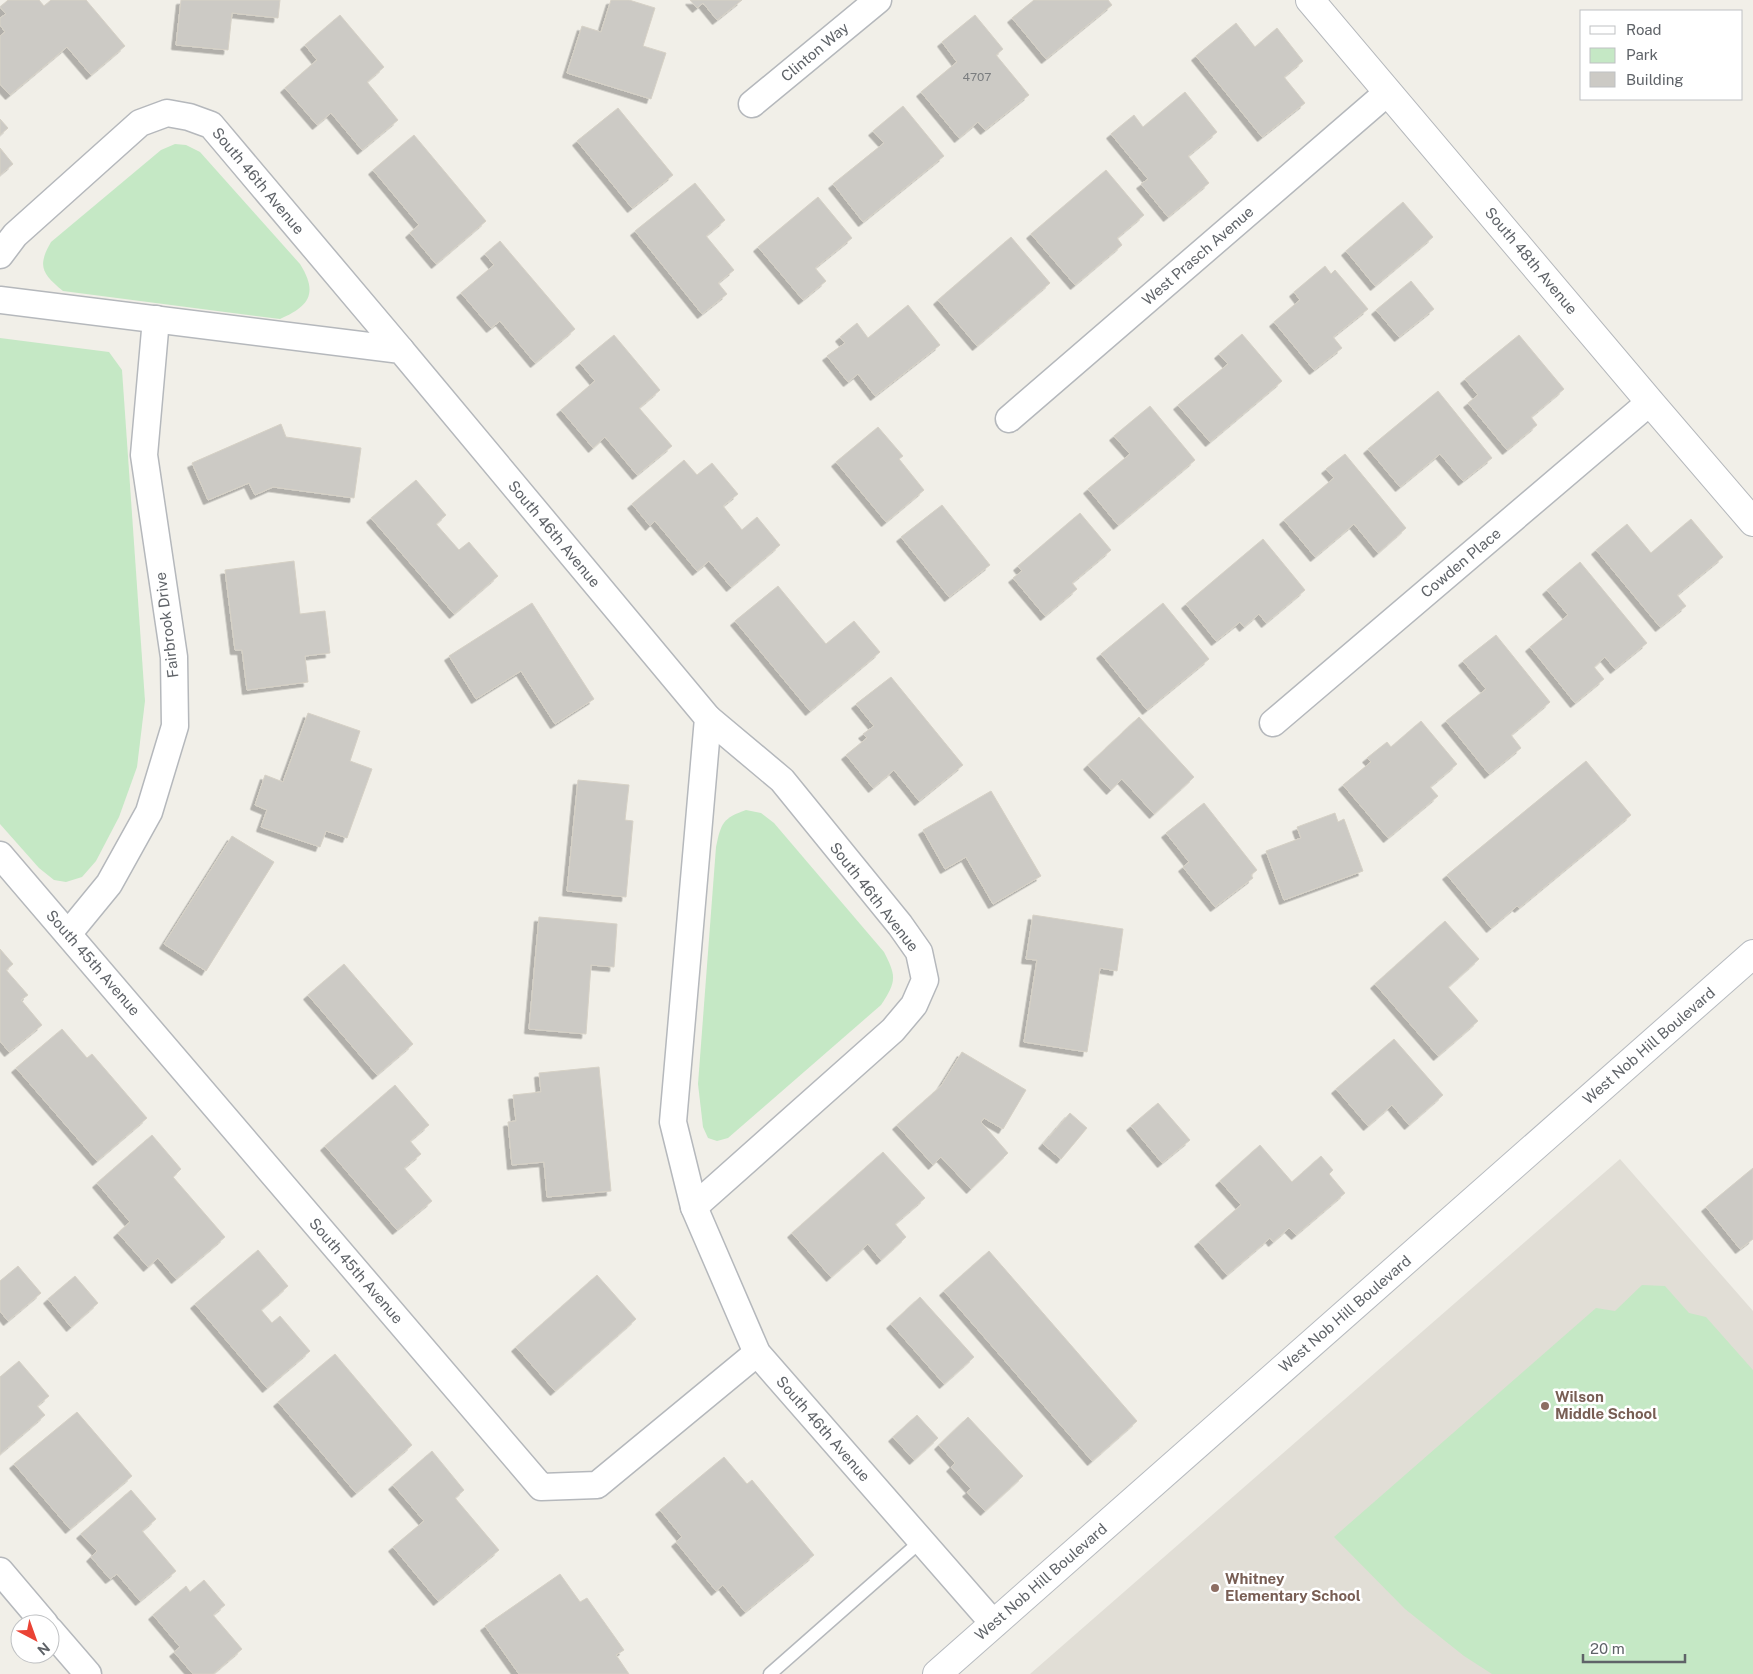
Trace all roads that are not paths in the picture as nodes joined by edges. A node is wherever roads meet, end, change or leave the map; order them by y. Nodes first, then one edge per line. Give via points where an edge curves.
1 (878, 0) edge
2 (1310, 0) edge
3 (1388, 92) junction
4 (752, 104) dead end
5 (0, 255) edge
6 (0, 300) edge
7 (156, 319) junction
8 (400, 350) junction
9 (1650, 402) junction
10 (1009, 419) dead end
11 (1753, 522) edge
12 (708, 718) junction
13 (1273, 723) dead end
14 (0, 855) edge
15 (68, 934) junction
16 (1753, 954) edge
17 (694, 1206) junction
18 (757, 1353) junction
19 (920, 1541) junction
20 (0, 1571) edge
21 (37, 1614) edge
22 (994, 1624) junction
23 (60, 1642) edge
24 (88, 1674) edge
25 (770, 1674) edge
26 (937, 1674) edge

1 - 4 street, Clinton Way
2 - 3 main road, South 48th Avenue
3 - 9 main road, South 48th Avenue
3 - 10 street, West Prasch Avenue
5 - 8 street, South 46th Avenue via 15,235 140,123 166,113 189,117 211,125
6 - 7 street
7 - 8 street
7 - 15 street, Fairbrook Drive via 144,455 174,657 174,726 149,812 109,884
8 - 12 street, South 46th Avenue
9 - 11 main road, South 48th Avenue
9 - 13 street, Cowden Place
12 - 17 street, South 46th Avenue via 673,1122
12 - 17 street, South 46th Avenue via 782,780 900,925 919,952 925,980 914,1005 893,1030
14 - 15 street, South 45th Avenue
15 - 18 street, South 45th Avenue via 541,1487 597,1486
16 - 22 main road, West Nob Hill Boulevard
17 - 18 street, South 46th Avenue
18 - 19 street, South 46th Avenue
19 - 22 street, South 46th Avenue
19 - 25 lane
20 - 21 street
22 - 26 main road, West Nob Hill Boulevard
23 - 24 street

